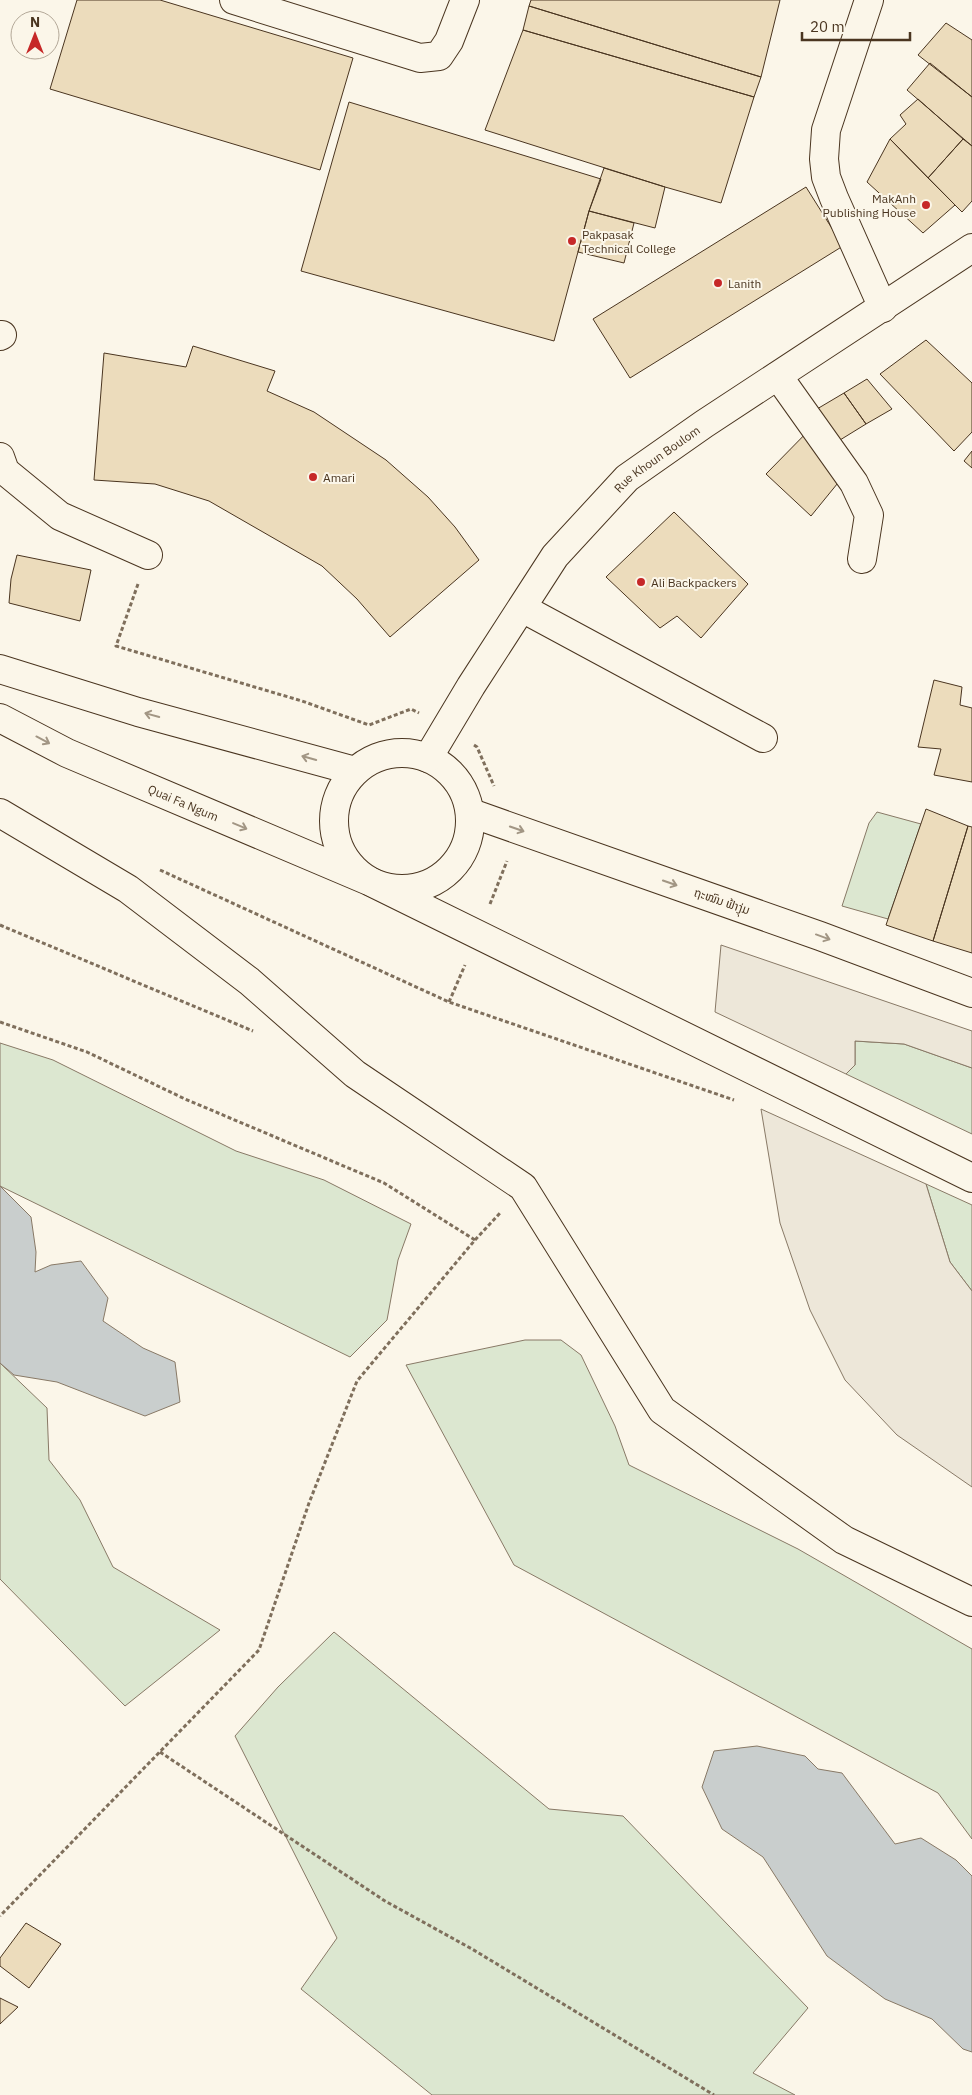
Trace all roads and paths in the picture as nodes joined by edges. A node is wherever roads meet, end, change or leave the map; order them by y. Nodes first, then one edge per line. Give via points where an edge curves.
1 (234, 0) edge
2 (465, 0) edge
3 (869, 0) edge
4 (972, 248) edge
5 (883, 308) junction
6 (778, 376) junction
7 (0, 457) edge
8 (148, 555) dead end
9 (862, 559) dead end
10 (522, 608) junction
11 (0, 669) edge
12 (0, 718) edge
13 (763, 738) dead end
14 (428, 758) junction
15 (356, 771) junction
16 (0, 813) edge
17 (471, 813) junction
18 (154, 868) dead end
19 (369, 881) junction
20 (0, 925) edge
21 (972, 993) edge
22 (0, 1022) edge
23 (255, 1032) dead end
24 (742, 1102) dead end
25 (972, 1178) edge
26 (972, 1602) edge
27 (160, 1752) junction
28 (0, 1916) edge
29 (714, 2095) edge

1 - 2 street via 420,58 439,56 450,42
3 - 5 street via 826,130 824,159 826,177 834,198
4 - 5 street, Rue Khoun Boulom
5 - 6 street, Rue Khoun Boulom
6 - 9 street via 854,483 869,515
6 - 10 street, Rue Khoun Boulom via 627,478 556,556
7 - 8 street via 5,471 60,516
10 - 13 street
10 - 14 street, Rue Khoun Boulom
15 -> 11 street via 138,712
12 -> 19 street, Quai Fa Ngum via 67,753
14 - 15 street via 409,753 390,754 372,760
14 - 17 street via 457,780
15 - 19 street via 342,788 334,808 334,830 340,850 352,868
16 - 26 street via 128,889 249,981 356,1074 523,1187 662,1410 844,1540
17 - 19 street via 468,843 452,868 428,885 398,890
17 -> 21 street, ຖະໝົນ ຟ້າງຸ່ມ
18 - 24 path via 450,1002
19 - 25 street
20 - 23 path
22 - 27 path via 87,1052 185,1099 384,1183 474,1240 357,1381 309,1503 259,1650
27 - 28 path
27 - 29 path via 384,1901 472,1949

